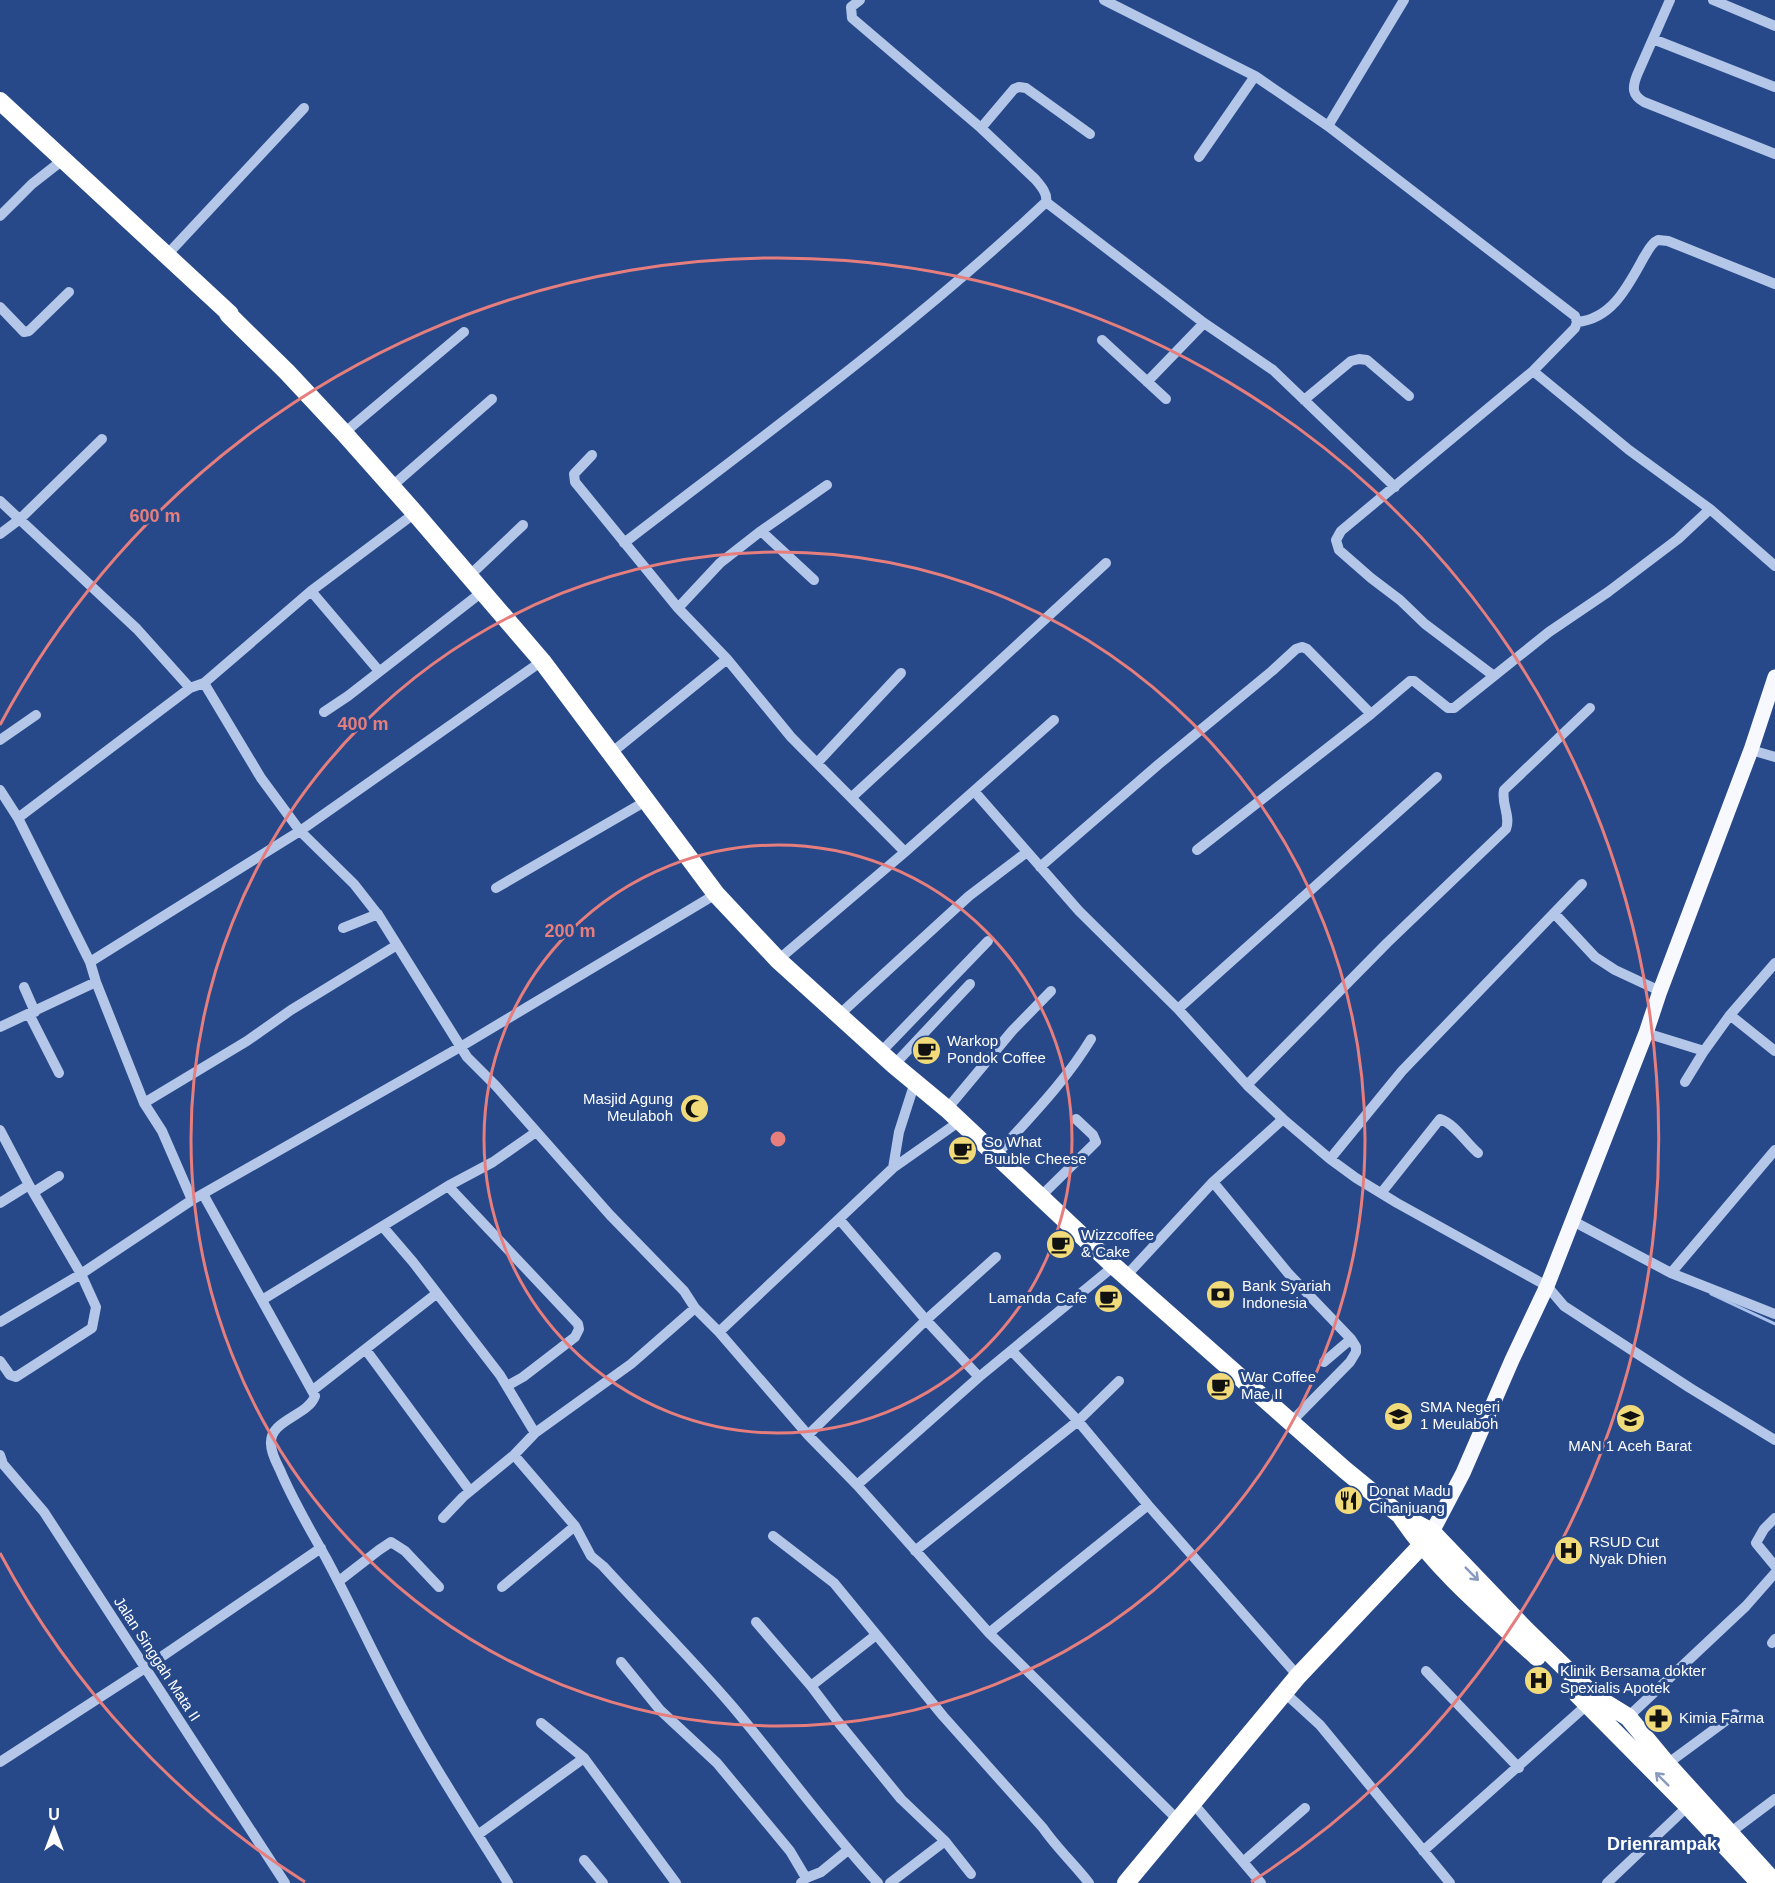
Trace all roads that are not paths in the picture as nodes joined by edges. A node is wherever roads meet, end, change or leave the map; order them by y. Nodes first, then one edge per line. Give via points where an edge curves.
1 (860, 0) edge
2 (1104, 0) edge
3 (1404, 0) edge
4 (1670, 0) edge
5 (1713, 0) edge
6 (1775, 26) edge
7 (1653, 39) junction
8 (1255, 76) junction
9 (1775, 87) edge
10 (0, 101) edge
11 (304, 108) dead end
12 (1328, 126) junction
13 (981, 128) junction
14 (1090, 135) dead end
15 (1775, 154) edge
16 (1198, 157) dead end
17 (64, 159) junction
18 (1046, 202) junction
19 (0, 216) edge
20 (166, 256) junction
21 (1775, 284) edge
22 (69, 292) dead end
23 (0, 307) edge
24 (1577, 322) junction
25 (1204, 323) junction
26 (464, 332) dead end
27 (1102, 339) dead end
28 (1533, 371) junction
29 (1147, 382) junction
30 (1409, 396) dead end
31 (492, 399) dead end
32 (1166, 399) dead end
33 (1305, 400) junction
34 (344, 433) junction
35 (102, 439) dead end
36 (592, 455) dead end
37 (827, 485) dead end
38 (391, 487) junction
39 (1395, 487) junction
40 (0, 501) edge
41 (1710, 509) junction
42 (415, 513) junction
43 (20, 519) junction
44 (523, 525) dead end
45 (761, 531) junction
46 (0, 534) edge
47 (624, 543) junction
48 (1106, 563) dead end
49 (1775, 566) edge
50 (468, 577) junction
51 (814, 580) dead end
52 (311, 591) junction
53 (482, 592) junction
54 (678, 608) junction
55 (727, 659) junction
56 (542, 661) junction
57 (379, 671) junction
58 (901, 673) dead end
59 (1494, 676) junction
60 (1775, 677) edge
61 (204, 684) junction
62 (190, 688) junction
63 (1590, 708) dead end
64 (324, 712) dead end
65 (1371, 714) junction
66 (36, 715) dead end
67 (1054, 720) dead end
68 (0, 740) edge
69 (1751, 750) junction
70 (610, 754) junction
71 (1775, 757) edge
72 (818, 762) junction
73 (1437, 777) dead end
74 (0, 790) edge
75 (974, 791) junction
76 (852, 797) junction
77 (646, 801) junction
78 (18, 818) junction
79 (300, 831) junction
80 (1197, 850) dead end
81 (905, 852) junction
82 (1027, 852) junction
83 (1040, 867) junction
84 (1582, 884) dead end
85 (496, 888) dead end
86 (716, 894) junction
87 (1554, 913) junction
88 (378, 914) junction
89 (343, 928) dead end
90 (988, 941) dead end
91 (397, 945) junction
92 (778, 960) junction
93 (90, 962) junction
94 (1775, 963) edge
95 (96, 982) junction
96 (970, 984) dead end
97 (24, 987) dead end
98 (1051, 991) dead end
99 (1660, 991) junction
100 (1178, 1009) junction
101 (32, 1013) junction
102 (839, 1015) junction
103 (1730, 1015) junction
104 (0, 1027) edge
105 (1646, 1033) junction
106 (1091, 1039) dead end
107 (462, 1046) junction
108 (1704, 1051) junction
109 (1775, 1051) edge
110 (880, 1053) junction
111 (894, 1065) junction
112 (59, 1073) dead end
113 (915, 1082) junction
114 (1685, 1082) dead end
115 (1247, 1085) junction
116 (144, 1103) junction
117 (954, 1115) junction
118 (1076, 1119) dead end
119 (1283, 1119) junction
120 (0, 1130) edge
121 (536, 1132) junction
122 (1775, 1150) edge
123 (1478, 1153) dead end
124 (996, 1155) junction
125 (1330, 1159) junction
126 (893, 1168) junction
127 (59, 1176) dead end
128 (1213, 1182) junction
129 (448, 1186) junction
130 (32, 1189) junction
131 (1382, 1192) junction
132 (203, 1194) junction
133 (1041, 1196) junction
134 (192, 1200) junction
135 (0, 1203) edge
136 (839, 1219) junction
137 (1571, 1220) junction
138 (383, 1227) junction
139 (996, 1257) dead end
140 (1120, 1271) junction
141 (1671, 1273) junction
142 (81, 1274) junction
143 (1547, 1286) junction
144 (436, 1294) junction
145 (262, 1300) junction
146 (695, 1308) junction
147 (1775, 1314) edge
148 (926, 1320) junction
149 (0, 1323) edge
150 (719, 1332) junction
151 (1351, 1339) junction
152 (366, 1350) junction
153 (1012, 1351) junction
154 (0, 1361) edge
155 (1324, 1362) dead end
156 (980, 1377) junction
157 (1119, 1381) dead end
158 (507, 1386) junction
159 (313, 1390) junction
160 (1078, 1421) junction
161 (1291, 1422) junction
162 (535, 1433) junction
163 (808, 1435) junction
164 (1775, 1440) edge
165 (514, 1455) junction
166 (2, 1460) edge
167 (857, 1485) junction
168 (470, 1491) junction
169 (1148, 1505) junction
170 (443, 1518) dead end
171 (1775, 1518) edge
172 (575, 1526) junction
173 (773, 1536) dead end
174 (1426, 1539) junction
175 (316, 1551) junction
176 (915, 1551) junction
177 (1775, 1566) edge
178 (1775, 1574) edge
179 (339, 1581) junction
180 (439, 1587) dead end
181 (502, 1587) dead end
182 (756, 1622) dead end
183 (989, 1633) junction
184 (876, 1635) junction
185 (621, 1662) dead end
186 (145, 1668) junction
187 (1426, 1671) dead end
188 (1298, 1676) junction
189 (811, 1686) junction
190 (1285, 1692) junction
191 (1588, 1704) junction
192 (1735, 1714) dead end
193 (1628, 1717) junction
194 (541, 1723) dead end
195 (584, 1758) junction
196 (0, 1762) edge
197 (1667, 1764) junction
198 (1519, 1767) junction
199 (1775, 1799) edge
200 (1192, 1802) junction
201 (1688, 1806) junction
202 (1305, 1808) dead end
203 (1178, 1820) junction
204 (1731, 1832) junction
205 (479, 1834) junction
206 (945, 1841) junction
207 (848, 1850) junction
208 (1423, 1851) junction
209 (584, 1860) dead end
210 (1243, 1862) junction
211 (971, 1874) dead end
212 (803, 1880) edge
213 (1770, 1881) edge
214 (285, 1883) edge
215 (508, 1883) edge
216 (603, 1883) edge
217 (676, 1883) edge
218 (878, 1883) edge
219 (890, 1883) edge
220 (1089, 1883) edge
221 (1126, 1883) edge
222 (1261, 1883) edge
223 (1450, 1883) edge
224 (1607, 1883) edge

1 - 13 street via 851,7 852,18
2 - 8 street
3 - 12 street
4 - 7 street
5 - 6 street
7 - 9 street
7 - 15 street via 1633,84 1638,98
8 - 12 street
8 - 16 street
10 - 17 highway
11 - 20 street
12 - 24 street via 1575,316
13 - 14 street via 1019,87 1026,88
13 - 18 street via 1043,187
17 - 19 street
17 - 20 highway
18 - 25 street
18 - 47 street via 973,268 795,412
20 - 34 highway via 230,314
21 - 24 street via 1658,240 1650,246 1612,307 1599,317
22 - 23 street via 29,331 24,332
24 - 28 street
25 - 29 street
25 - 33 street via 1273,370
26 - 34 street
27 - 29 street
28 - 39 street
28 - 41 street via 1629,450
29 - 32 street
30 - 33 street via 1367,360 1359,359
31 - 38 street
33 - 39 street
34 - 38 highway
35 - 43 street
36 - 47 street via 574,474 575,482
37 - 45 street
38 - 42 highway
39 - 59 street via 1341,531 1336,540 1339,550 1425,624
40 - 43 street
41 - 49 street
41 - 59 street via 1678,539
42 - 50 highway
42 - 52 street
43 - 46 street
43 - 62 street via 137,629
44 - 50 street
45 - 51 street
45 - 54 street via 720,563
47 - 54 street
48 - 76 street
50 - 53 highway
52 - 57 street
52 - 61 street
53 - 56 highway
53 - 57 street
54 - 55 street
55 - 70 street
55 - 72 street via 791,736
56 - 70 highway
56 - 79 street
57 - 64 street
58 - 72 street
59 - 65 street via 1454,708 1448,708 1410,681
60 - 69 main road
61 - 62 street
61 - 79 street via 261,778
62 - 78 street
63 - 115 street via 1504,790 1502,798 1509,822 1506,829
65 - 80 street
65 - 83 street via 1307,649 1296,649
66 - 68 street
67 - 75 street
69 - 71 street
69 - 99 main road
70 - 77 highway
72 - 76 street
73 - 100 street
74 - 78 street
75 - 81 street
75 - 82 street
76 - 81 street
77 - 85 street
77 - 86 highway
78 - 93 street
79 - 88 street via 354,884
79 - 93 street
81 - 92 street
82 - 83 street
82 - 102 street via 969,896
83 - 100 street
84 - 87 street
86 - 92 highway
86 - 107 street
87 - 99 street via 1595,957
87 - 125 street via 1402,1071
88 - 89 street
88 - 91 street
90 - 110 street
91 - 107 street
91 - 116 street
92 - 102 highway
93 - 95 street
94 - 103 street
95 - 101 street
95 - 116 street
96 - 111 street
97 - 101 street
98 - 117 street via 1012,1031
99 - 105 main road
100 - 115 street
101 - 104 street
101 - 112 street
102 - 110 highway
103 - 108 street
103 - 109 street
105 - 108 street
105 - 137 main road
106 - 124 street via 1056,1089
107 - 121 street via 467,1057
107 - 132 street
108 - 114 street
110 - 111 highway
111 - 113 highway
113 - 117 highway
113 - 126 street via 899,1131
115 - 119 street
116 - 134 street via 162,1131
117 - 124 highway
117 - 126 street
118 - 133 street via 1096,1142
119 - 125 street
119 - 128 street
120 - 130 street
121 - 129 street via 493,1162
121 - 146 street via 684,1291
122 - 141 street
123 - 131 street via 1440,1119
124 - 133 highway
125 - 131 street
126 - 136 street
127 - 130 street
128 - 140 street
128 - 151 street via 1288,1273
129 - 138 street
129 - 158 street via 578,1324 575,1337
130 - 135 street
130 - 142 street
131 - 143 street
132 - 134 street
132 - 145 street
133 - 140 highway
134 - 142 street
136 - 148 street
136 - 150 street
137 - 141 street
137 - 143 main road
138 - 144 street
138 - 145 street
139 - 148 street
140 - 153 street
140 - 161 highway
141 - 147 street
142 - 149 street
142 - 154 street via 96,1307 92,1328 16,1377
143 - 164 street via 1564,1306
143 - 174 main road via 1463,1473
144 - 152 street
144 - 158 street
145 - 159 street
146 - 150 street
146 - 162 street via 631,1364
148 - 156 street
148 - 163 street
150 - 163 street
151 - 155 street
151 - 161 street via 1356,1352 1350,1362
152 - 159 street
152 - 168 street
153 - 156 street
153 - 160 street
156 - 167 street
157 - 160 street
158 - 162 street
159 - 175 street via 313,1402 276,1430 271,1445
160 - 169 street
160 - 176 street
161 - 174 highway
162 - 165 street
163 - 167 street
165 - 168 street
165 - 172 street
166 - 186 street, Jalan Singgah Mata II via 44,1512
167 - 176 street
168 - 170 street
169 - 183 street
169 - 188 street
171 - 177 street via 1756,1543
172 - 181 street
172 - 207 street via 591,1556 732,1706
173 - 184 street via 834,1583
174 - 188 highway
174 - 191 highway via 1448,1575
174 -> 193 highway via 1594,1696
175 - 179 street
175 - 186 street
176 - 183 street
178 - 193 street
179 - 180 street via 392,1542
179 - 205 street via 410,1723
182 - 189 street
183 - 203 street
184 - 189 street
184 - 220 street
185 - 212 street via 660,1710 717,1763 790,1851
186 - 196 street
186 - 214 street, Jalan Singgah Mata II
187 - 198 street
188 - 190 highway
189 - 206 street via 901,1799
190 - 200 highway
190 - 208 street via 1320,1725
191 - 198 street
201 -> 191 highway
192 - 197 street
193 - 197 highway
194 - 195 street
195 - 205 street
195 - 217 street
197 - 204 highway
198 - 208 street
199 - 204 street
200 - 203 highway
200 - 210 street
201 - 213 highway
201 - 224 street
202 - 210 street
203 - 221 highway
204 - 213 highway
205 - 215 street
206 - 211 street
206 - 219 street
207 - 212 street via 821,1872
207 - 218 street
208 - 223 street
209 - 216 street
210 - 222 street

